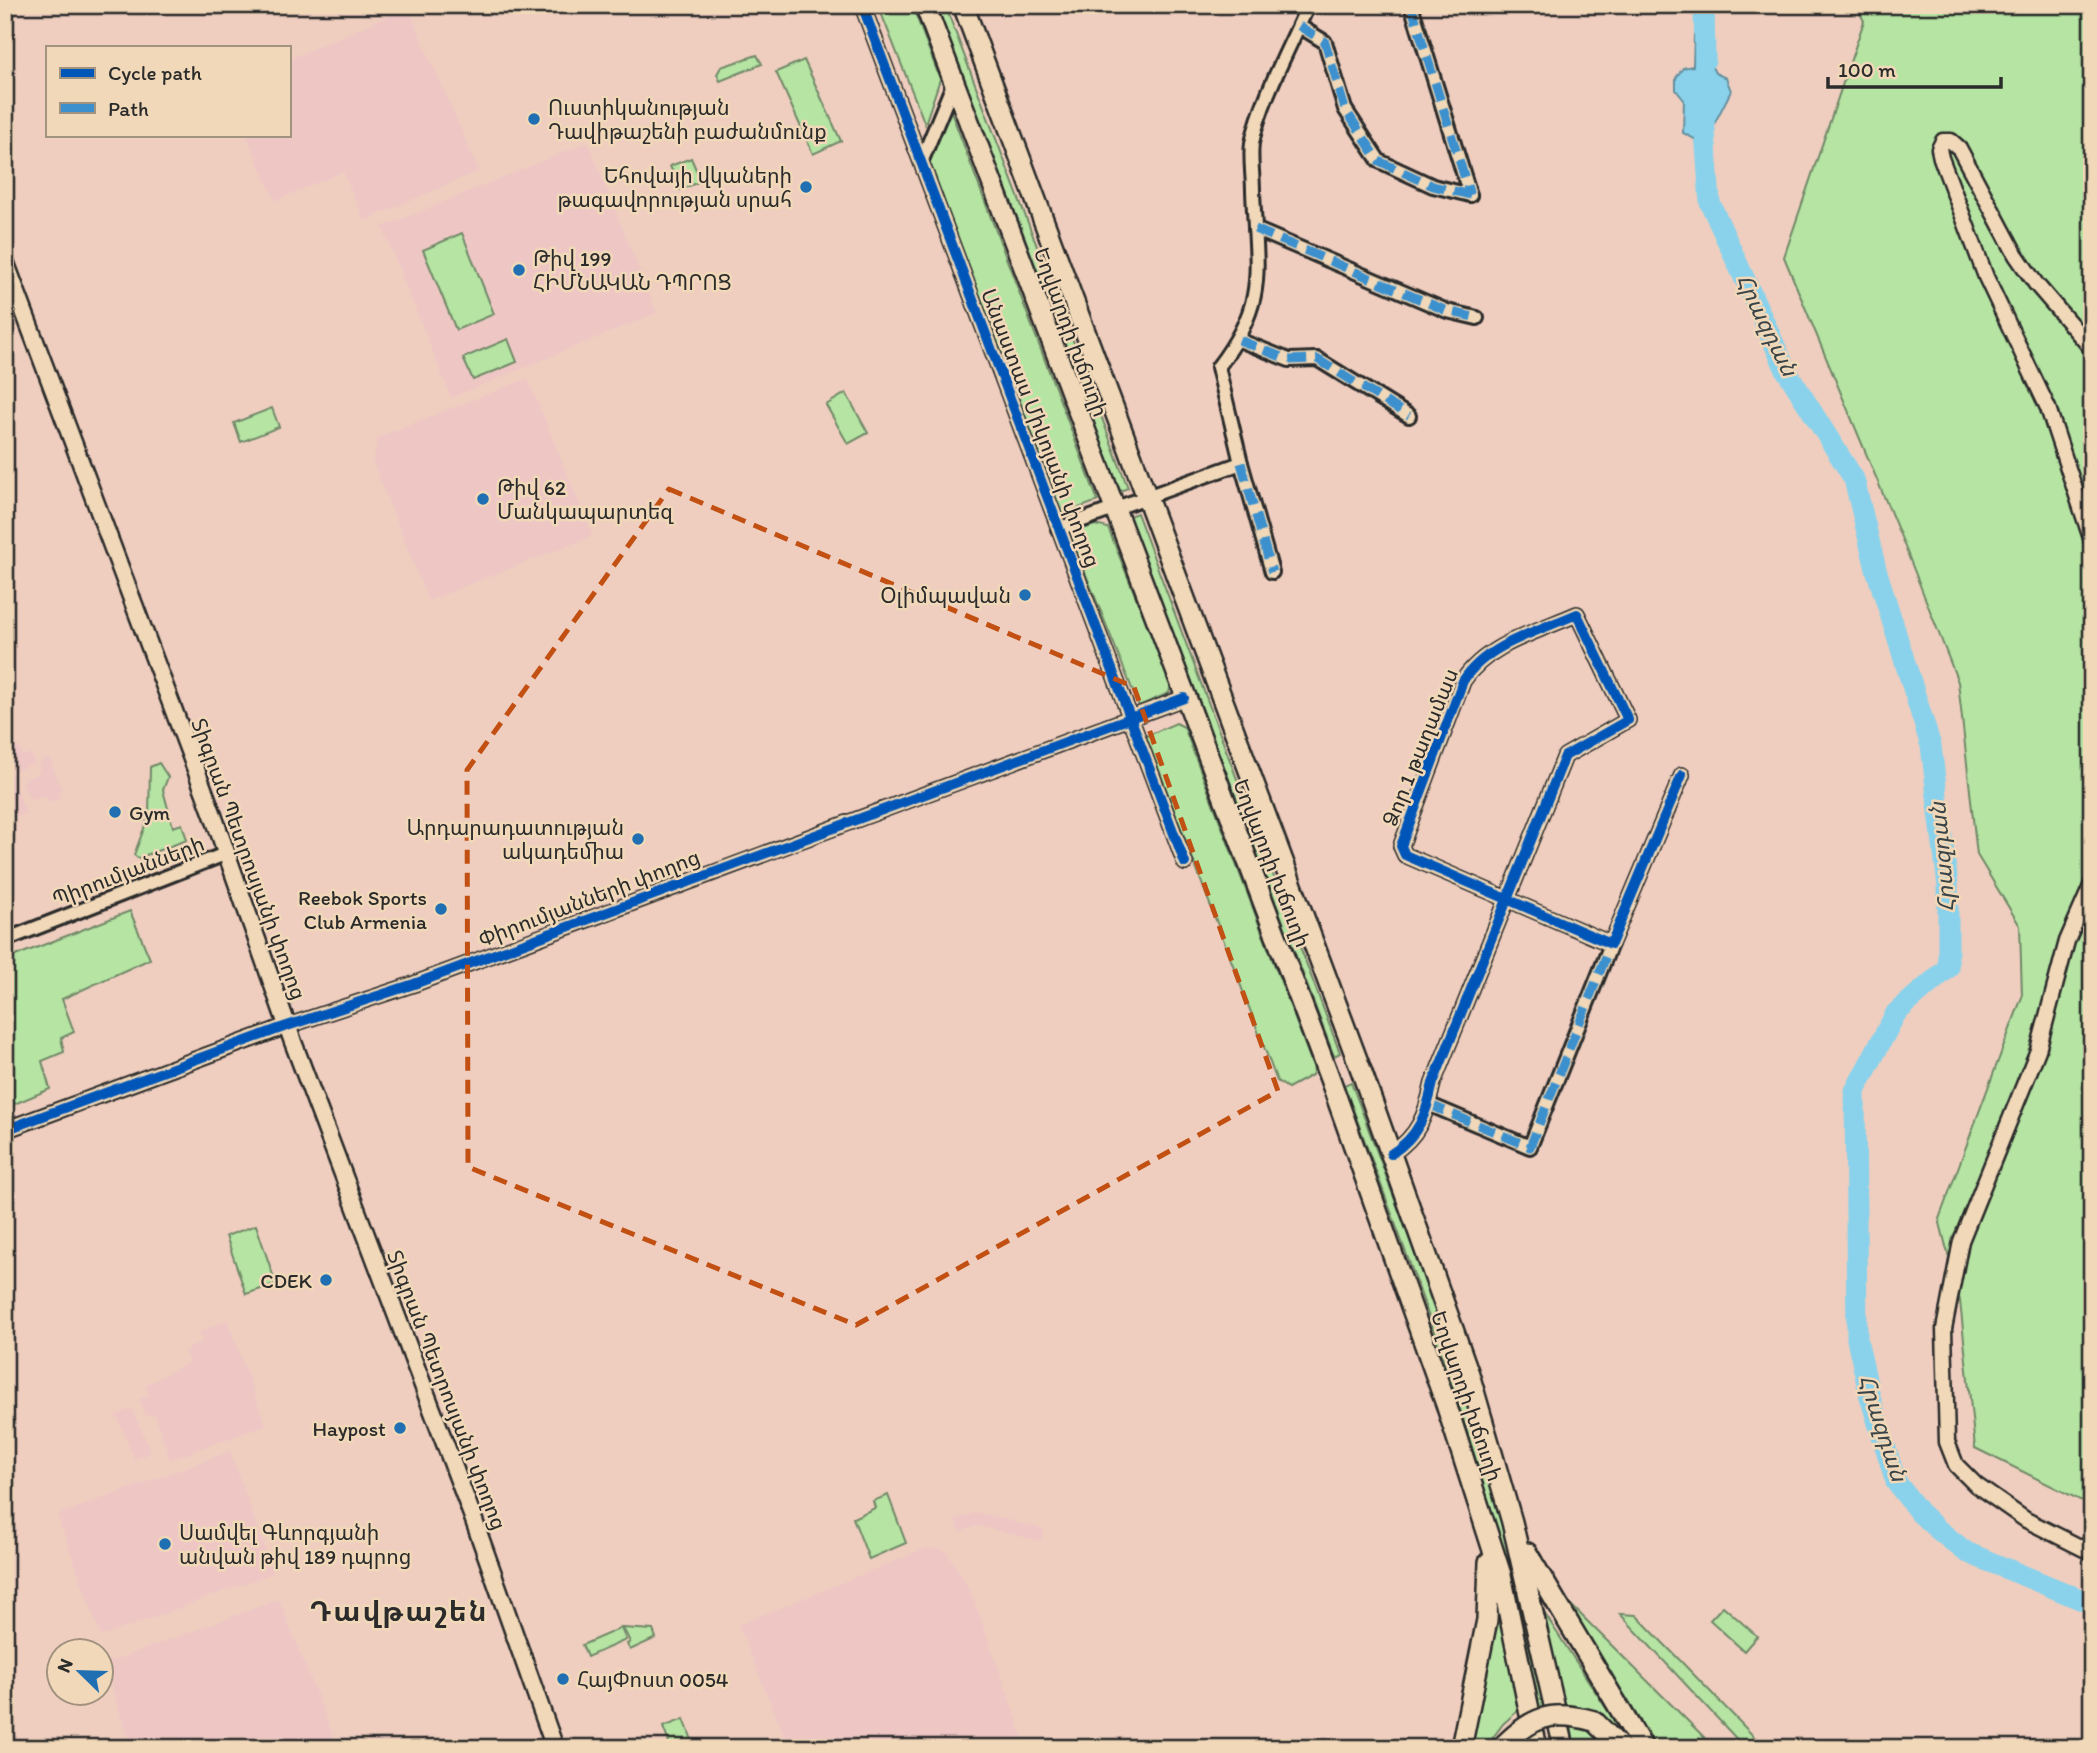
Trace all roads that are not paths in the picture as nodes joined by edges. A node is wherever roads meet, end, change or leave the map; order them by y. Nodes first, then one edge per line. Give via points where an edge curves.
1 (862, 5) edge
2 (925, 5) edge
3 (963, 5) edge
4 (1308, 5) edge
5 (1411, 5) edge
6 (1299, 26) junction
7 (954, 82) junction
8 (922, 160) junction
9 (1255, 229) junction
10 (5, 261) edge
11 (5, 293) edge
12 (1477, 318) dead end
13 (1239, 340) junction
14 (2092, 349) edge
15 (1409, 416) dead end
16 (1241, 463) junction
17 (1147, 497) junction
18 (1113, 510) junction
19 (1058, 529) junction
20 (2092, 541) edge
21 (1272, 572) dead end
22 (1184, 698) junction
23 (1130, 719) junction
24 (1682, 775) dead end
25 (222, 855) junction
26 (1185, 863) dead end
27 (2092, 884) edge
28 (1507, 900) junction
29 (5, 940) edge
30 (1611, 944) junction
31 (284, 1027) junction
32 (1361, 1070) junction
33 (1330, 1079) junction
34 (1429, 1104) junction
35 (5, 1130) edge
36 (1391, 1153) junction
37 (1512, 1522) junction
38 (1489, 1530) junction
39 (2092, 1553) edge
40 (549, 1748) edge
41 (555, 1748) edge
42 (1461, 1748) edge
43 (1501, 1748) edge
44 (1537, 1748) edge
45 (1564, 1748) edge
46 (1621, 1748) edge
47 (1643, 1748) edge

1 - 8 street, Անաստաս Միկոյանի փողոց
2 - 7 main road, Եղվարդի խճուղի
3 - 17 main road, Եղվարդի խճուղի
4 - 6 street
5 - 6 street via 1470,195 1433,186 1379,161 1345,109 1325,42
6 - 9 street via 1252,146
7 - 8 street
7 - 18 main road, Եղվարդի խճուղի
8 - 19 street, Անաստաս Միկոյանի փողոց
9 - 12 street via 1447,311
9 - 13 street via 1259,276
10 - 25 main road, Տիգրան Պետրոսյանի փողոց
11 - 25 main road, Տիգրան Պետրոսյանի փողոց
13 - 15 street via 1289,360 1317,359
13 - 16 street via 1218,367
14 - 20 street via 2016,255 1959,148 1951,141 1943,142 1941,159 1986,277 2048,408
16 - 17 street
16 - 21 street
17 - 18 street
17 - 32 main road, Եղվարդի խճուղի
18 - 19 street
18 - 22 main road, Եղվարդի խճուղի
19 - 23 street, Անաստաս Միկոյանի փողոց
22 - 23 street, Փիրումյանների փողոց
22 - 33 main road, Եղվարդի խճուղի
23 - 26 street, Անաստաս Միկոյանի փողոց
23 - 31 street, Փիրումյանների փողոց via 414,984
24 - 30 street
25 - 29 street, Պիրումյանների
25 - 31 main road, Տիգրան Պետրոսյանի փողոց
27 - 39 street via 2067,941 2038,1050 1961,1241 1944,1329 1947,1442 1956,1465 2026,1520
28 - 28 street, Ձոր 1 թաղամաս via 1405,856 1401,846 1473,665 1577,614 1628,720 1565,756
28 - 30 street, Ձոր 1 թաղամաս
28 - 34 street, Ձոր 1 թաղամաս via 1433,1083
30 - 34 street via 1530,1147
31 - 35 street, Փիրումյանների փողոց
31 - 40 main road, Տիգրան Պետրոսյանի փողոց
31 - 41 main road, Տիգրան Պետրոսյանի փողոց via 472,1515
32 - 33 main road
32 - 36 main road, Եղվարդի խճուղի
33 - 38 main road, Եղվարդի խճուղի
34 - 36 street, Ձոր 1 թաղամաս via 1413,1139
36 - 37 main road, Եղվարդի խճուղի via 1469,1374
37 - 45 main road, Եղվարդի խճուղի
37 - 47 main road via 1556,1606
38 - 42 main road via 1487,1620
38 - 44 main road, Եղվարդի խճուղի
43 - 46 main road, bridge via 1528,1723 1568,1715 1594,1721

